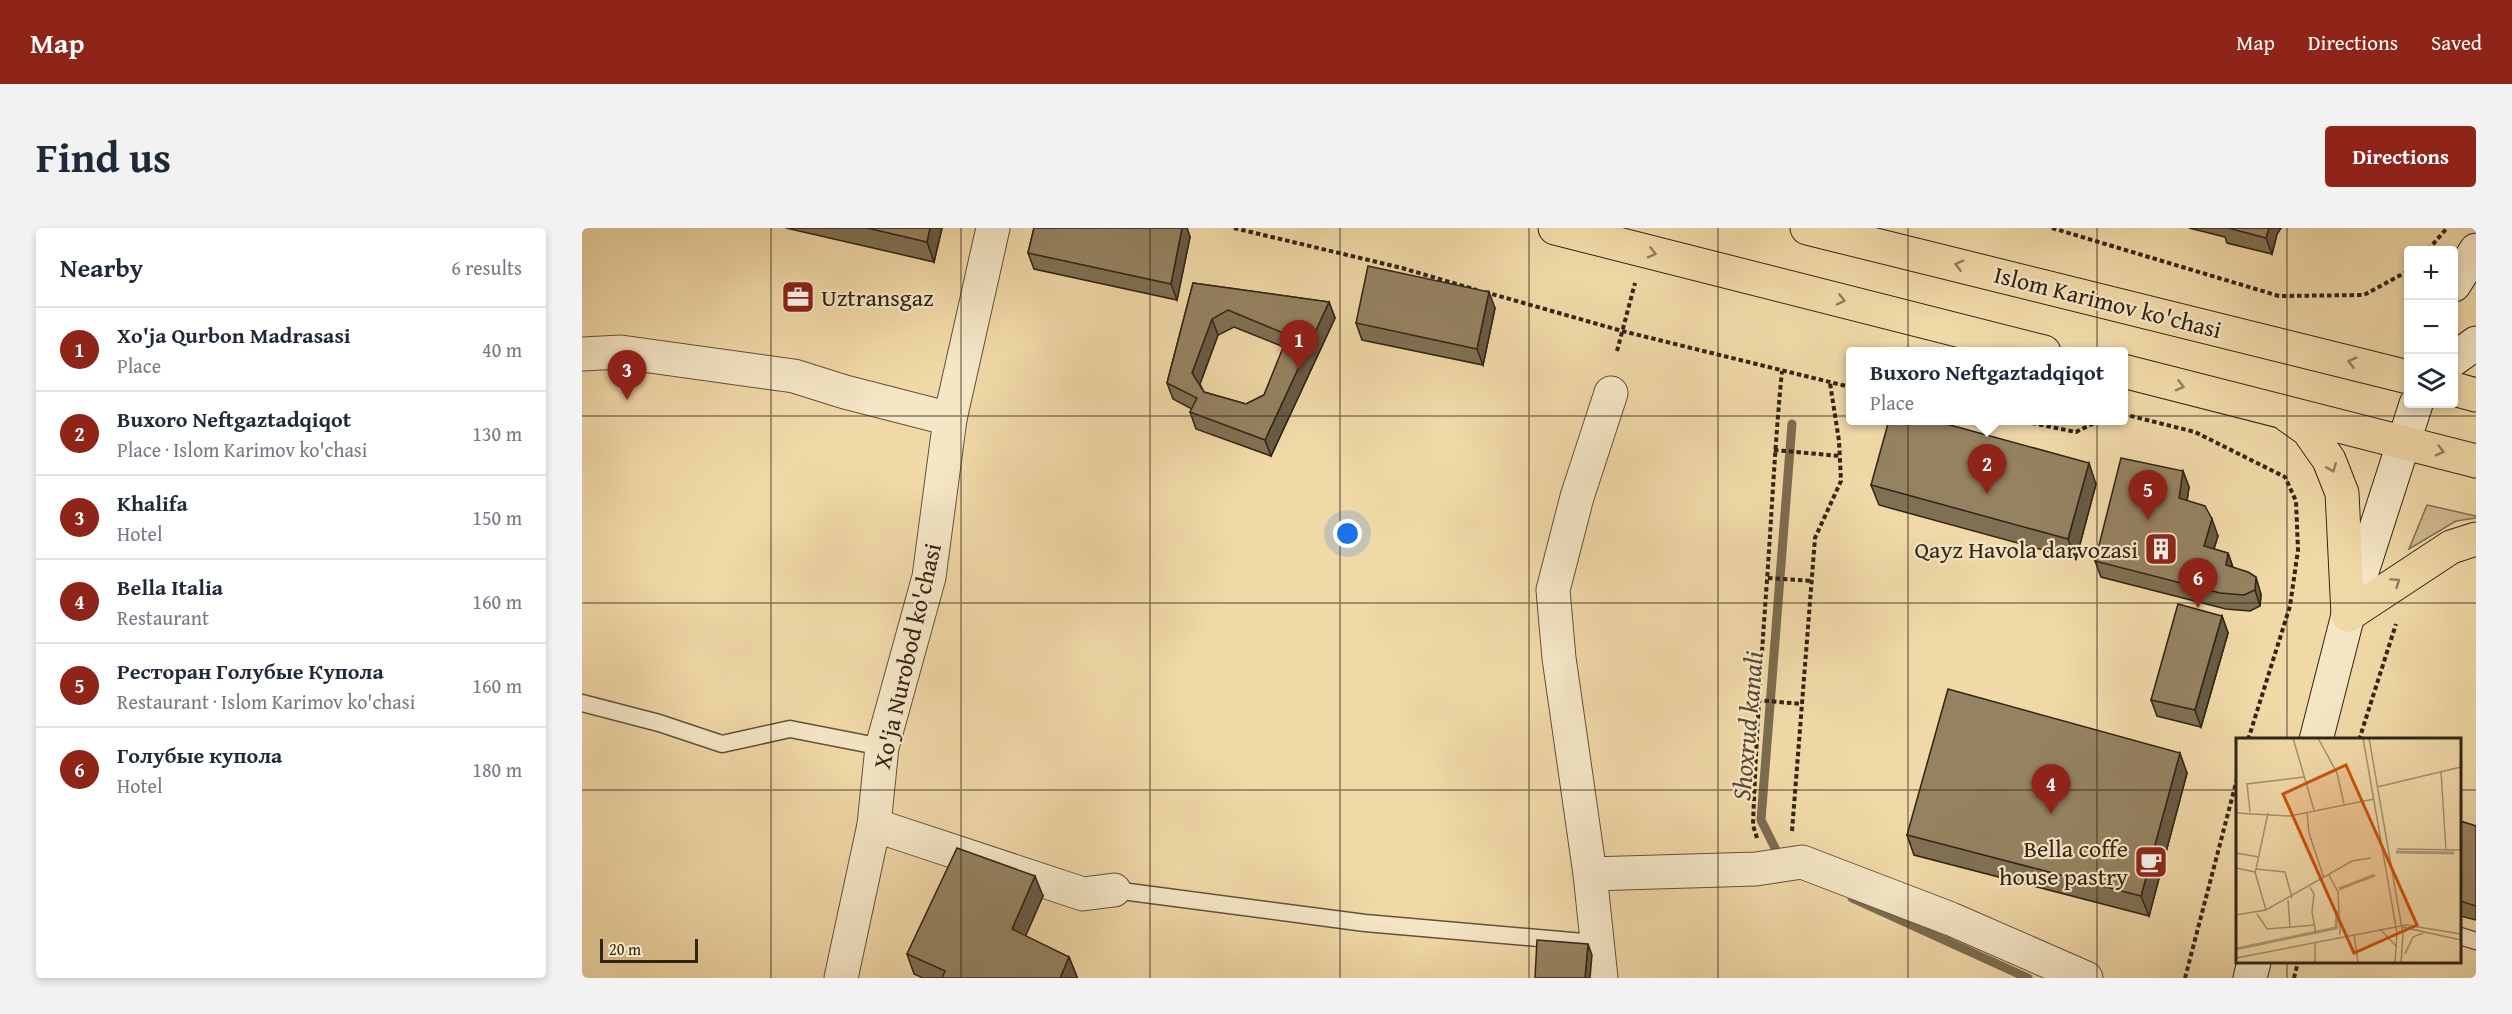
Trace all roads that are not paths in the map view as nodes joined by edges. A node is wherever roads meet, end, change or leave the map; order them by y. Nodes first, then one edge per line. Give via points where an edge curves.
1 (993, 228) edge
2 (1555, 228) edge
3 (1807, 228) edge
4 (2476, 250) edge
5 (2458, 279) edge
6 (2476, 343) edge
7 (2028, 347) edge
8 (582, 354) edge
9 (2458, 356) edge
10 (2128, 372) edge
11 (2404, 376) edge
12 (2458, 390) edge
13 (1611, 393) dead end
14 (2476, 395) edge
15 (2415, 408) edge
16 (2280, 411) junction
17 (950, 418) junction
18 (2404, 441) junction
19 (2476, 461) edge
20 (2476, 539) edge
21 (2348, 615) junction
22 (582, 703) edge
23 (2317, 738) edge
24 (882, 747) junction
25 (874, 825) junction
26 (1590, 874) junction
27 (1114, 890) joint
28 (2461, 936) edge
29 (2476, 941) edge
30 (1595, 943) junction
31 (2254, 963) edge
32 (841, 978) edge
33 (1600, 978) edge
34 (2086, 978) edge
35 (2250, 978) edge

1 - 17 street, Xo'ja Nurobod ko'chasi
2 -> 7 main road
11 -> 3 main road, Islom Karimov ko'chasi
4 - 5 street
6 - 9 street
8 - 17 street via 621,352 783,374
10 -> 16 main road
12 - 14 main road
13 - 26 street via 1577,497 1553,590
15 - 18 street
16 - 18 main road
16 -> 21 main road via 2308,430 2329,460 2342,493
17 - 24 street, Xo'ja Nurobod ko'chasi via 930,577
18 -> 19 main road
18 - 21 street
21 -> 20 main road via 2451,547
21 - 23 street
22 - 24 lane via 722,744 790,729
24 - 25 street, Xo'ja Nurobod ko'chasi
25 - 27 street via 1083,894
25 - 32 street, Xo'ja Nurobod ko'chasi
26 - 30 street
26 - 34 street via 1802,862 1951,919
27 - 30 lane via 1365,922
28 - 29 lane
30 - 33 street
31 - 35 street

